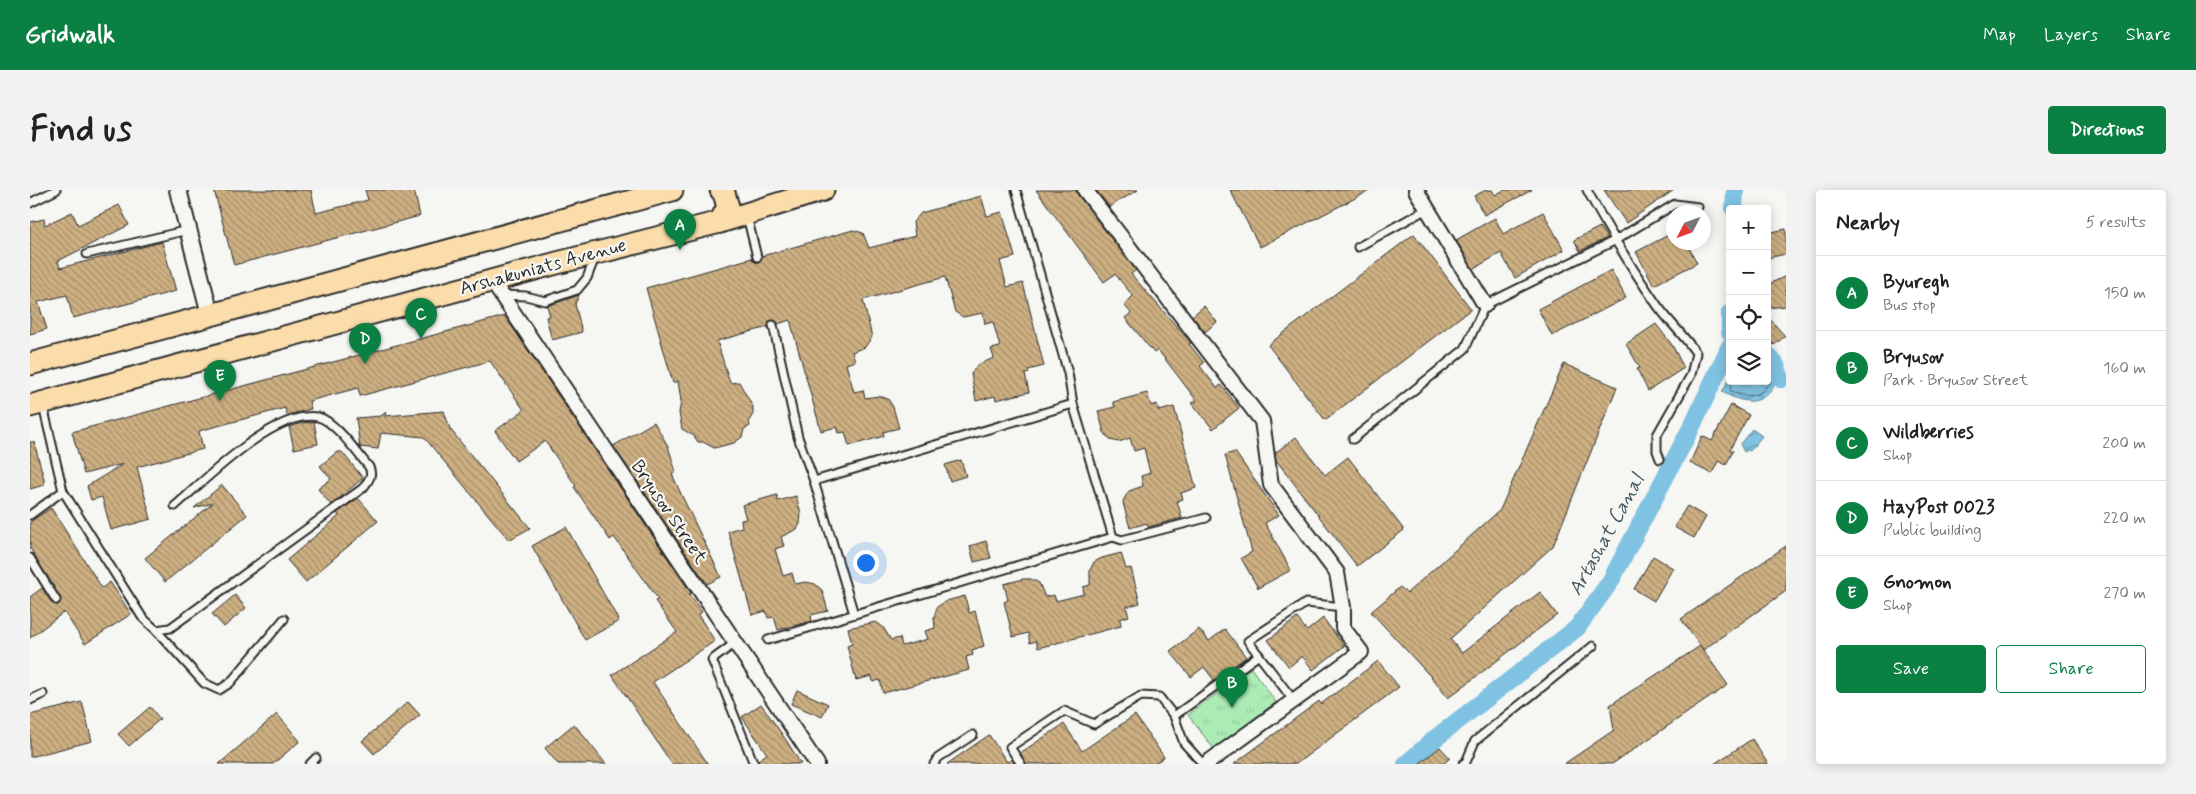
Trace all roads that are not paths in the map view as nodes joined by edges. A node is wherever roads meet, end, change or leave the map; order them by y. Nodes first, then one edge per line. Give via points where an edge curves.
1 (56, 190) edge
2 (178, 190) edge
3 (672, 190) edge
4 (721, 190) edge
5 (823, 190) edge
6 (1016, 190) edge
7 (1085, 190) edge
8 (1416, 190) edge
9 (1587, 190) edge
10 (786, 194) edge
11 (30, 203) edge
12 (1673, 205) edge
13 (1686, 205) edge
14 (1666, 209) edge
15 (1427, 210) junction
16 (746, 214) junction
17 (720, 222) junction
18 (189, 230) junction
19 (1614, 240) junction
20 (1358, 248) dead end
21 (597, 252) junction
22 (87, 254) dead end
23 (756, 257) dead end
24 (496, 288) junction
25 (1484, 305) junction
26 (210, 314) junction
27 (773, 325) dead end
28 (30, 364) edge
29 (36, 404) edge
30 (1073, 404) junction
31 (1353, 439) dead end
32 (1660, 458) dead end
33 (814, 481) junction
34 (62, 492) junction
35 (175, 506) dead end
36 (30, 515) edge
37 (1206, 518) dead end
38 (1113, 538) junction
39 (30, 558) edge
40 (56, 600) dead end
41 (1343, 607) junction
42 (854, 614) junction
43 (284, 619) dead end
44 (156, 630) junction
45 (768, 640) dead end
46 (735, 643) junction
47 (1593, 646) dead end
48 (1259, 655) junction
49 (43, 694) dead end
50 (30, 700) edge
51 (1294, 701) junction
52 (1174, 716) junction
53 (972, 735) dead end
54 (316, 758) dead end
55 (310, 764) edge
56 (754, 764) edge
57 (817, 764) edge
58 (934, 764) edge
59 (1021, 764) edge
60 (1204, 764) edge
61 (1463, 764) edge

1 - 11 lane
2 - 18 street
3 - 26 main road
4 - 17 main road via 728,207
5 - 10 main road, Arshakuniats Avenue
6 - 30 lane via 1068,373
7 - 41 street via 1262,421 1271,485 1337,573
8 - 15 street
9 - 19 lane
10 - 16 main road, Arshakuniats Avenue
12 - 13 lane
14 - 19 lane
15 - 20 lane
15 - 25 street
16 - 17 main road, Arshakuniats Avenue
16 - 23 lane
17 - 21 main road, Arshakuniats Avenue
18 - 22 lane
18 - 26 street
19 - 25 lane
19 - 32 lane via 1656,304 1696,354 1691,375 1657,435
21 - 24 main road, Arshakuniats Avenue
21 - 24 lane via 587,278 578,290 545,301
24 - 29 main road, Arshakuniats Avenue
24 - 46 street, Bryusov Street
25 - 31 lane via 1465,349
26 - 28 main road
27 - 33 lane via 798,437
29 - 34 lane
30 - 33 lane
30 - 38 lane
33 - 42 lane
34 - 36 lane
34 - 44 lane via 142,617
35 - 44 lane via 248,442 293,419 317,416 327,421 372,472 363,488 170,628
37 - 38 lane via 1122,540
38 - 42 lane
39 - 40 lane
41 - 48 lane via 1306,603 1248,641
41 - 51 street via 1343,628 1361,652
42 - 45 lane
43 - 44 lane via 230,683 219,690 204,683
46 - 56 lane via 712,660
46 - 57 street, Bryusov Street
47 - 61 lane via 1475,741
48 - 51 lane
48 - 52 lane
49 - 50 lane
51 - 60 street
52 - 59 lane via 1159,698 1141,696 1094,724 1064,711 1010,747
52 - 60 lane via 1184,743
53 - 58 lane
54 - 55 lane

